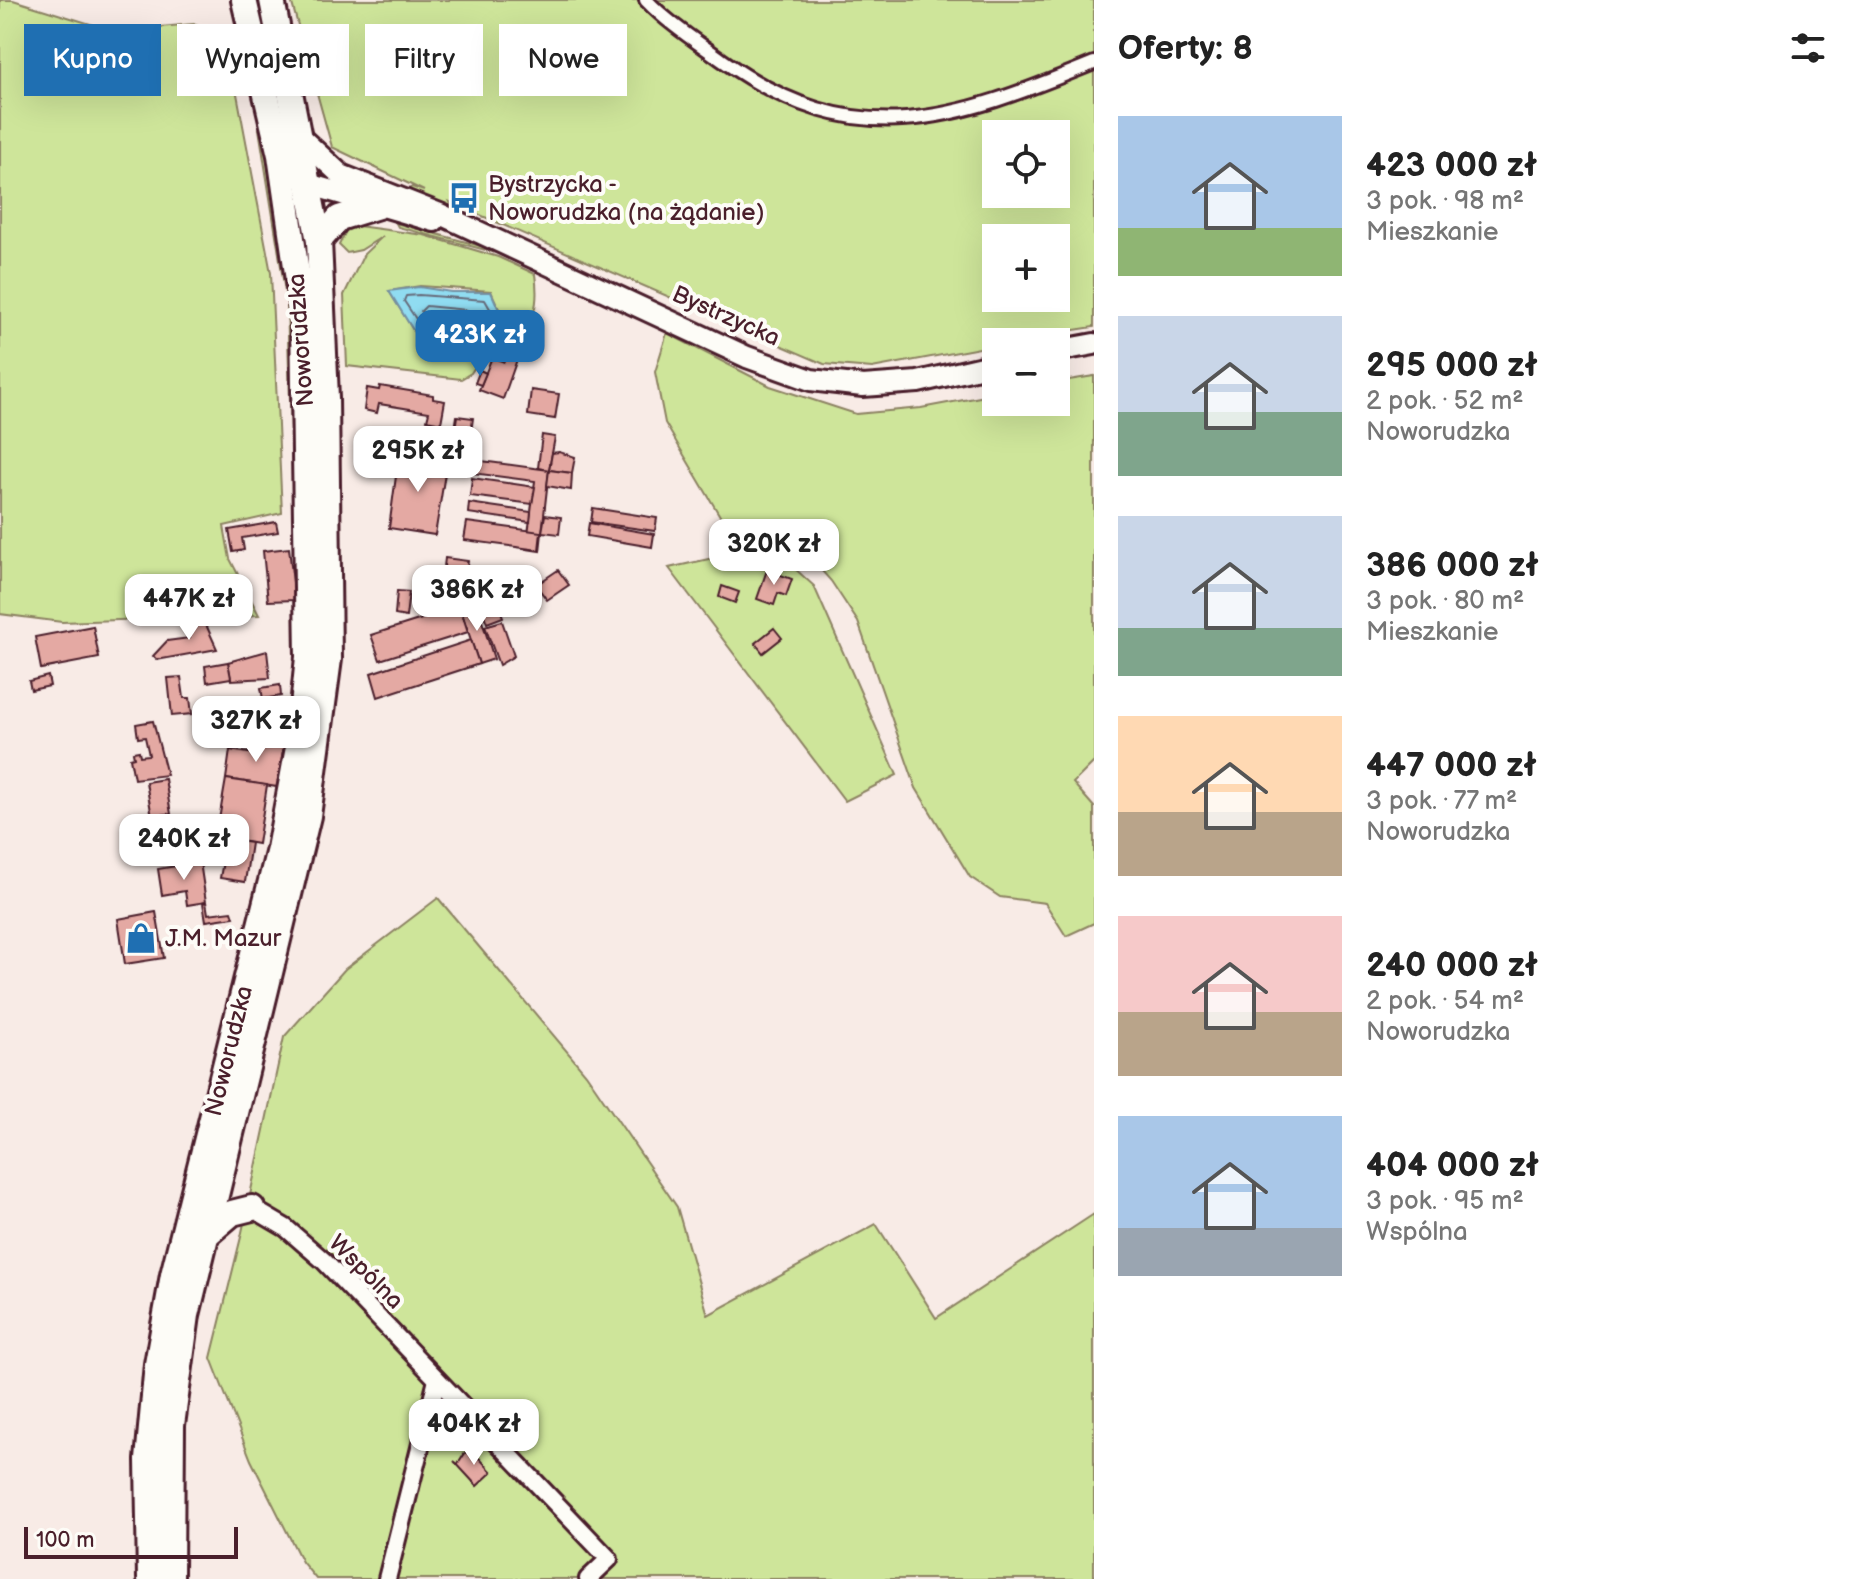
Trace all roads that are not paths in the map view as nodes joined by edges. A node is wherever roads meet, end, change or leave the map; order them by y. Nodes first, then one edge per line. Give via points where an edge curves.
1 (244, 0) edge
2 (272, 0) edge
3 (646, 0) edge
4 (1094, 63) edge
5 (301, 138) junction
6 (280, 155) junction
7 (341, 175) junction
8 (308, 184) junction
9 (378, 206) junction
10 (288, 208) junction
11 (450, 220) junction
12 (319, 241) junction
13 (1094, 344) edge
14 (1070, 348) edge
15 (982, 367) edge
16 (222, 1171) junction
17 (252, 1208) junction
18 (205, 1236) junction
19 (437, 1380) junction
20 (150, 1579) edge
21 (171, 1579) edge
22 (387, 1579) edge
23 (588, 1579) edge

1 - 6 main road, Noworudzka
2 - 5 main road, Noworudzka
3 - 4 street via 679,30 799,106 858,119 944,113 1003,100
5 - 7 street, Bystrzycka
5 - 8 main road, Noworudzka
6 - 8 street, Bystrzycka
6 - 10 main road, Noworudzka
7 - 8 street
7 - 11 street, Bystrzycka
8 - 9 street, Bystrzycka
8 - 10 street
8 - 12 main road, Noworudzka
9 - 11 street, Bystrzycka via 432,221
9 - 12 main road via 339,218
10 - 20 main road, Noworudzka via 303,315 305,697 279,849 173,1275 157,1364 148,1460
11 - 15 street, Bystrzycka via 747,357 811,380 891,384
12 - 16 main road, Noworudzka via 329,609 322,730 284,927
13 - 14 street
16 - 17 main road via 228,1191
16 - 18 main road, Noworudzka
17 - 18 main road via 232,1213
17 - 19 street, Wspólna via 286,1228 324,1261
18 - 21 main road, Noworudzka via 187,1315 172,1425
19 - 22 street
19 - 23 street, Wspólna via 609,1559

